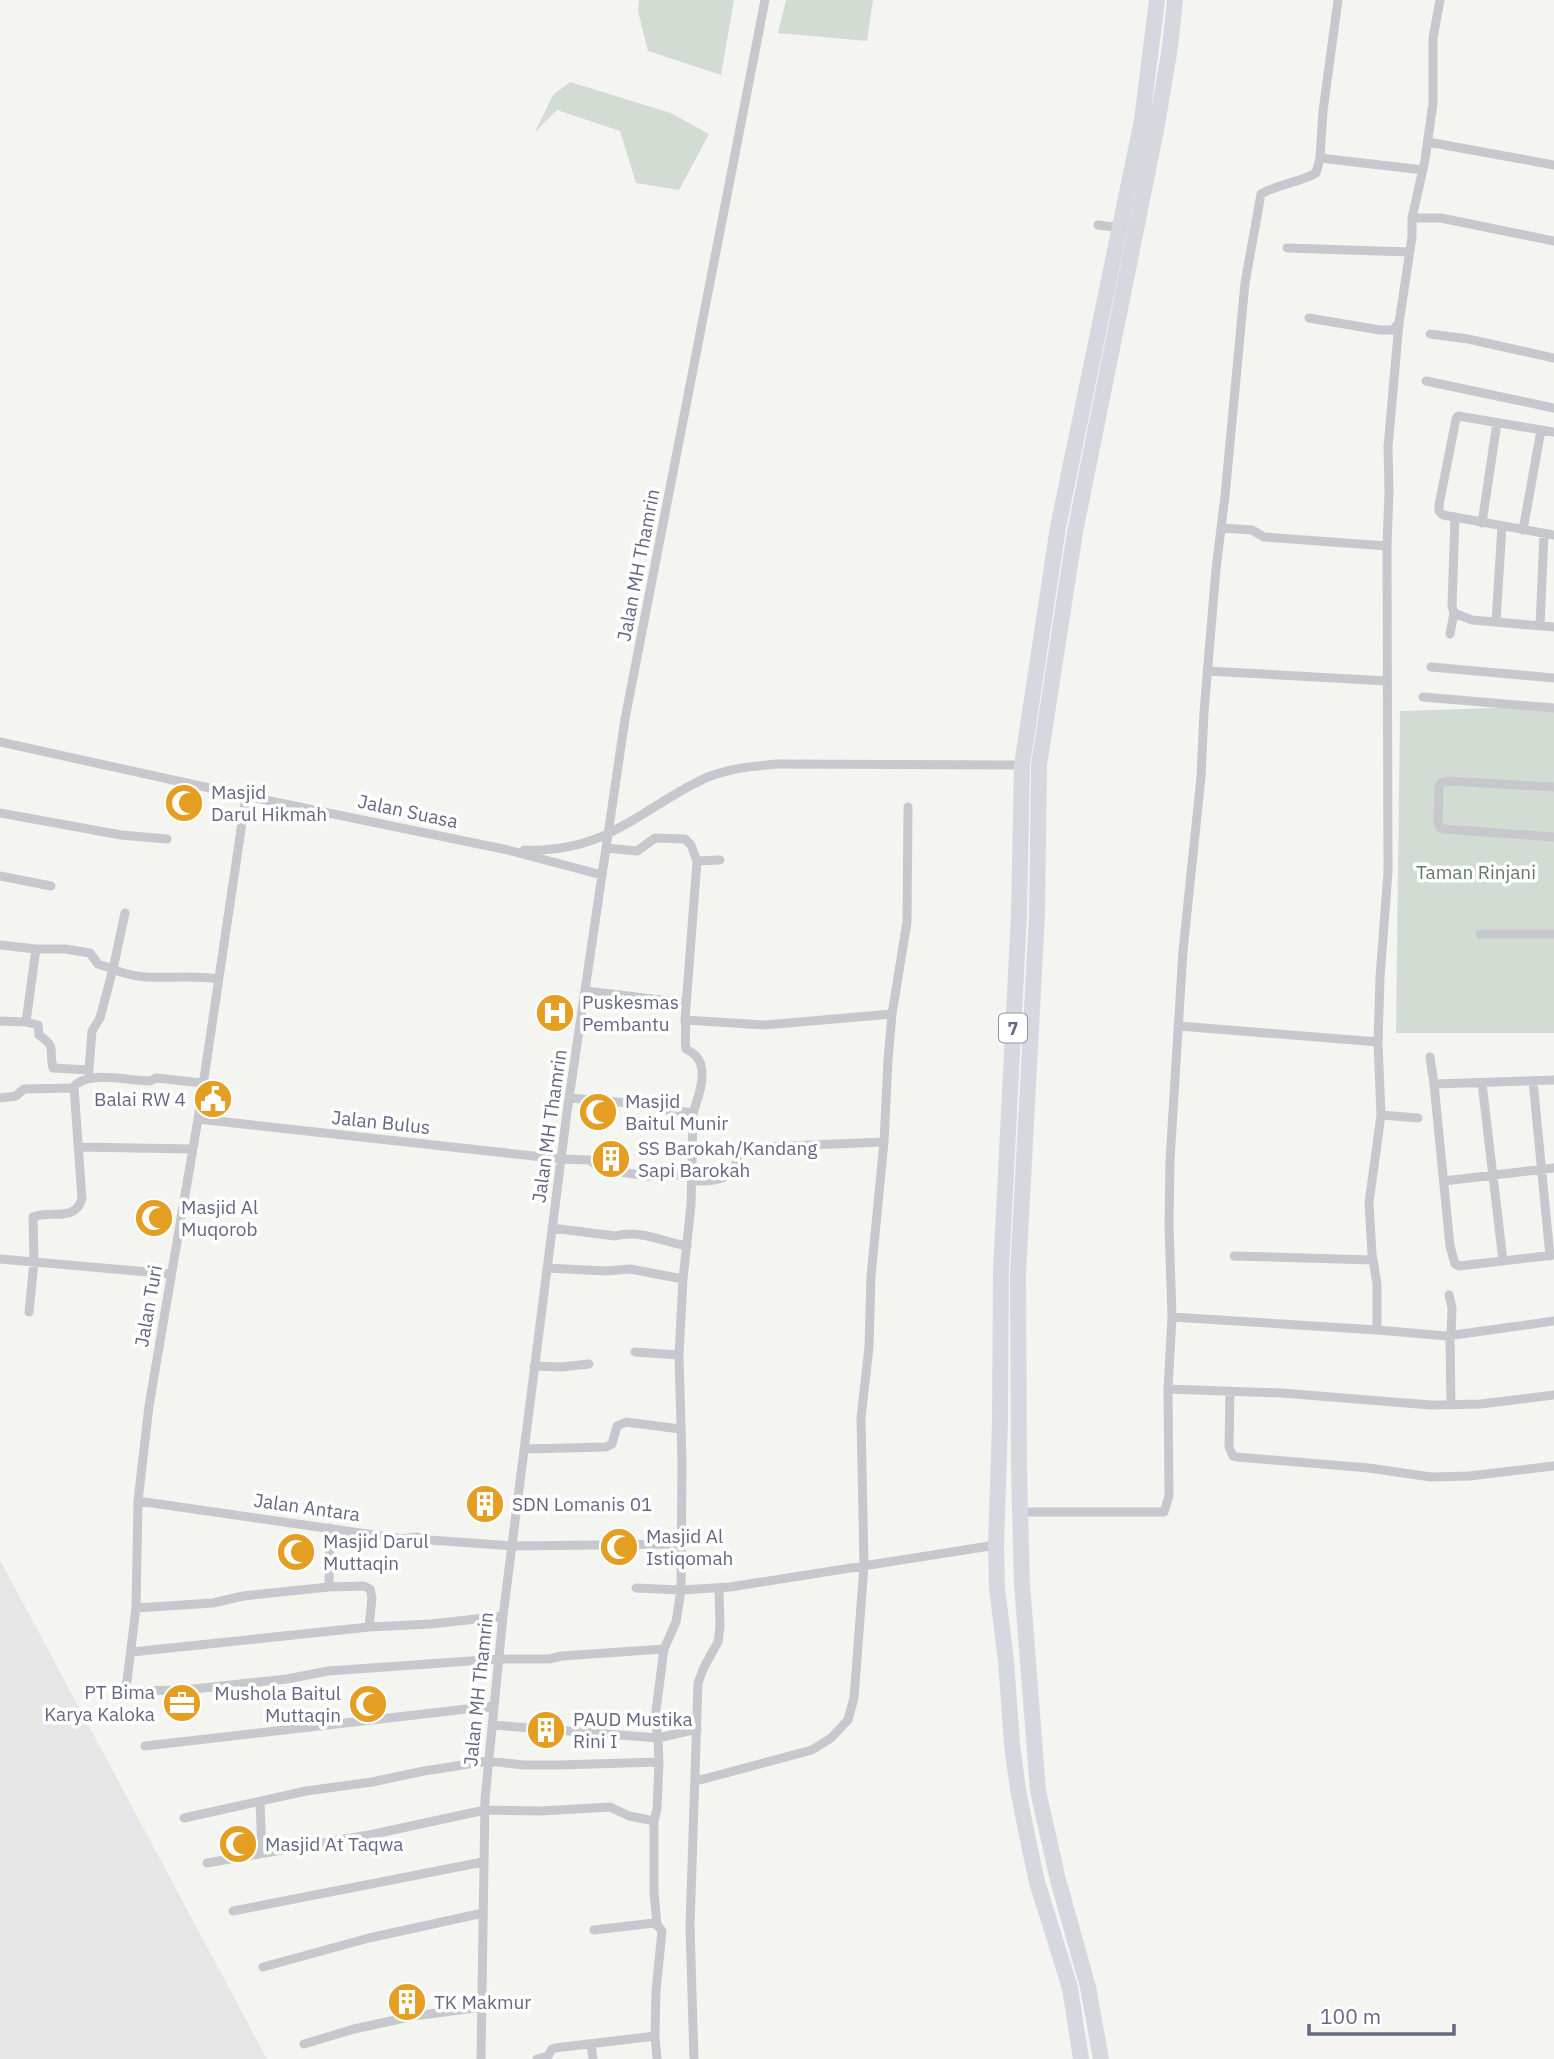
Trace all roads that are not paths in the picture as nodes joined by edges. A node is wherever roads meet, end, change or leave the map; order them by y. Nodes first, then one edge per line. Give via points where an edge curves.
1 (765, 0) edge
2 (1157, 0) edge
3 (1175, 0) edge
4 (1338, 0) edge
5 (1440, 0) edge
6 (1428, 142) junction
7 (1320, 158) junction
8 (1554, 165) edge
9 (1423, 170) junction
10 (1412, 218) junction
11 (1098, 225) dead end
12 (1119, 228) junction
13 (1136, 230) junction
14 (1554, 241) edge
15 (1287, 248) dead end
16 (1409, 253) junction
17 (1309, 318) dead end
18 (1399, 323) junction
19 (1430, 334) dead end
20 (1554, 358) edge
21 (1426, 381) dead end
22 (1554, 408) edge
23 (1497, 423) junction
24 (1541, 430) junction
25 (1554, 432) edge
26 (1455, 517) junction
27 (1482, 523) junction
28 (1502, 526) junction
29 (1221, 528) junction
30 (1523, 530) junction
31 (1549, 535) edge
32 (1387, 547) junction
33 (1454, 613) junction
34 (1496, 622) junction
35 (1540, 626) junction
36 (1554, 627) edge
37 (1450, 634) dead end
38 (1431, 667) dead end
39 (1207, 671) junction
40 (1554, 678) edge
41 (1387, 681) junction
42 (1423, 697) dead end
43 (1554, 708) edge
44 (0, 742) edge
45 (1022, 765) junction
46 (1039, 765) junction
47 (1554, 787) edge
48 (246, 796) junction
49 (908, 807) dead end
50 (0, 813) edge
51 (608, 834) junction
52 (1554, 837) edge
53 (167, 839) dead end
54 (606, 848) junction
55 (508, 850) junction
56 (720, 860) dead end
57 (697, 861) junction
58 (602, 875) junction
59 (0, 876) edge
60 (51, 886) dead end
61 (125, 913) dead end
62 (1480, 934) dead end
63 (1554, 934) edge
64 (0, 945) edge
65 (36, 949) junction
66 (113, 969) junction
67 (217, 979) junction
68 (586, 991) junction
69 (686, 1003) junction
70 (892, 1014) junction
71 (685, 1020) junction
72 (0, 1021) edge
73 (26, 1022) junction
74 (1179, 1026) junction
75 (1378, 1042) junction
76 (1430, 1057) dead end
77 (89, 1074) junction
78 (1554, 1080) edge
79 (1533, 1081) junction
80 (203, 1083) junction
81 (1482, 1083) junction
82 (1434, 1084) junction
83 (74, 1087) junction
84 (0, 1098) edge
85 (570, 1098) junction
86 (1009, 1105) junction
87 (1027, 1105) junction
88 (693, 1113) junction
89 (1381, 1115) junction
90 (1418, 1118) dead end
91 (198, 1119) junction
92 (884, 1142) junction
93 (78, 1147) junction
94 (192, 1149) junction
95 (561, 1159) junction
96 (1554, 1168) edge
97 (1541, 1170) junction
98 (1493, 1175) junction
99 (692, 1178) junction
100 (1444, 1181) junction
101 (552, 1228) junction
102 (687, 1246) junction
103 (1234, 1255) dead end
104 (1552, 1256) edge
105 (0, 1259) edge
106 (1373, 1260) junction
107 (1503, 1261) junction
108 (34, 1262) junction
109 (547, 1268) junction
110 (171, 1274) junction
111 (684, 1279) junction
112 (1449, 1295) dead end
113 (29, 1312) dead end
114 (1172, 1317) junction
115 (1554, 1321) edge
116 (1377, 1330) junction
117 (1451, 1335) junction
118 (635, 1352) dead end
119 (679, 1355) junction
120 (589, 1364) dead end
121 (534, 1366) junction
122 (1168, 1389) junction
123 (1230, 1391) junction
124 (1554, 1395) edge
125 (1451, 1405) junction
126 (680, 1429) junction
127 (524, 1450) junction
128 (1554, 1466) edge
129 (1019, 1469) junction
130 (998, 1470) junction
131 (138, 1501) junction
132 (1020, 1512) junction
133 (330, 1528) junction
134 (680, 1544) junction
135 (996, 1545) junction
136 (512, 1546) junction
137 (864, 1566) junction
138 (1022, 1584) junction
139 (329, 1587) junction
140 (636, 1588) dead end
141 (719, 1588) junction
142 (997, 1588) junction
143 (681, 1590) junction
144 (136, 1608) junction
145 (503, 1616) junction
146 (369, 1627) junction
147 (664, 1649) junction
148 (132, 1653) junction
149 (499, 1659) junction
150 (1030, 1704) junction
151 (1010, 1705) junction
152 (494, 1706) junction
153 (493, 1725) junction
154 (697, 1729) junction
155 (658, 1738) junction
156 (145, 1746) dead end
157 (488, 1761) junction
158 (659, 1762) junction
159 (696, 1781) junction
160 (260, 1802) junction
161 (485, 1810) junction
162 (184, 1818) dead end
163 (654, 1821) junction
164 (262, 1852) junction
165 (484, 1862) junction
166 (207, 1863) dead end
167 (233, 1911) dead end
168 (483, 1913) junction
169 (657, 1924) junction
170 (594, 1930) dead end
171 (263, 1967) dead end
172 (482, 2007) junction
173 (655, 2036) junction
174 (304, 2044) dead end
175 (591, 2044) junction
176 (481, 2059) edge
177 (537, 2059) edge
178 (593, 2059) edge
179 (657, 2059) edge
180 (694, 2059) edge
181 (1082, 2059) edge
182 (1101, 2059) edge

1 - 51 street, Jalan MH Thamrin via 625,719
2 - 12 highway, 7 via 1142,120
3 - 13 highway, 7
4 - 7 street
5 - 6 street via 1433,38
6 - 8 street
6 - 9 street
7 - 9 street
7 - 29 street via 1316,173 1261,194 1245,284
9 - 10 street
10 - 14 street via 1441,218
10 - 16 street
11 - 12 street
12 - 13 street
12 - 45 highway, 7 via 1058,527
13 - 46 highway, 7 via 1075,531
15 - 16 street
16 - 18 street
17 - 18 street via 1380,330 1393,330
18 - 32 street via 1388,447
19 - 20 street
21 - 22 street
23 - 24 street
23 - 26 street via 1455,418 1439,510
23 - 27 street
24 - 25 street
24 - 30 street
26 - 27 street
26 - 33 street
27 - 28 street
28 - 30 street
28 - 34 street
29 - 32 street via 1252,530 1264,537
29 - 39 street
30 - 31 street
31 - 35 street
32 - 41 street
33 - 34 street
33 - 37 street
34 - 35 street
35 - 36 street
38 - 40 street
39 - 41 street
39 - 74 street
41 - 75 street via 1388,872
42 - 43 street
44 - 48 street, Jalan Suasa
45 - 46 street
45 - 51 street via 746,767 706,778
45 - 86 highway, 7
46 - 87 highway, 7
47 - 52 street via 1441,783 1437,822 1444,829
48 - 55 street, Jalan Suasa
48 - 67 street, Jalan Turi
49 - 70 street via 906,922
50 - 53 street
51 - 54 street, Jalan MH Thamrin
51 - 55 street via 559,848
54 - 57 street via 634,852 655,838 685,839
54 - 58 street, Jalan MH Thamrin
55 - 58 street, Jalan Suasa
56 - 57 street
57 - 69 street
58 - 68 street, Jalan MH Thamrin
59 - 60 street
61 - 66 street
62 - 63 street
64 - 65 street
65 - 66 street via 90,953 98,964
65 - 73 street
66 - 67 street via 141,978
66 - 77 street via 92,1031
67 - 80 street, Jalan Turi
68 - 69 street
68 - 85 street, Jalan MH Thamrin
69 - 71 street
70 - 71 street via 765,1025
70 - 92 street
71 - 88 street via 686,1049 702,1069
72 - 73 street
73 - 77 street via 38,1025 40,1037 49,1041 53,1068
74 - 75 street
74 - 114 street via 1170,1160
75 - 89 street
76 - 82 street
77 - 80 street
77 - 83 street
78 - 79 street
79 - 81 street
79 - 97 street
80 - 91 street, Jalan Turi
81 - 82 street
81 - 98 street
82 - 100 street
83 - 84 street via 24,1089 16,1096
83 - 93 street
85 - 88 street
85 - 95 street, Jalan MH Thamrin
86 - 87 highway
86 - 130 highway, 7
87 - 129 highway, 7 via 1018,1274
88 - 99 street
89 - 90 street
89 - 106 street via 1369,1203
91 - 94 street, Jalan Turi
91 - 95 street, Jalan Bulus
92 - 99 street, Jalan Bulus via 739,1149 735,1170 726,1177 717,1181
92 - 137 street via 862,1418
93 - 94 street
93 - 108 street via 79,1207 73,1213 33,1217
94 - 110 street, Jalan Turi
95 - 99 street, Jalan Bulus via 590,1160 601,1169 647,1176
95 - 101 street, Jalan MH Thamrin
96 - 97 street
97 - 98 street
97 - 104 street
98 - 100 street
98 - 107 street
99 - 102 street
100 - 107 street via 1455,1264
101 - 102 street via 655,1237
101 - 109 street, Jalan MH Thamrin
102 - 111 street
103 - 106 street
104 - 107 street
105 - 108 street
106 - 116 street
108 - 110 street
108 - 113 street
109 - 111 street via 630,1269
109 - 121 street, Jalan MH Thamrin
110 - 131 street, Jalan Turi
111 - 119 street
112 - 117 street
114 - 116 street
114 - 122 street
115 - 117 street
116 - 117 street
117 - 125 street
118 - 119 street
119 - 126 street
120 - 121 street
121 - 127 street, Jalan MH Thamrin
122 - 123 street
122 - 132 street via 1169,1496 1164,1512
123 - 125 street
123 - 128 street via 1229,1447 1237,1457 1431,1477
124 - 125 street
126 - 127 street via 626,1422 617,1426 606,1447
126 - 134 street
127 - 136 street, Jalan MH Thamrin
129 - 130 highway
129 - 132 highway, 7
130 - 135 highway, 7
131 - 133 street, Jalan Antara
131 - 144 street, Jalan Turi
132 - 138 highway, 7
133 - 136 street, Jalan Antara via 402,1539
133 - 139 street
134 - 136 street, Jalan Antara
134 - 143 street
135 - 137 street
135 - 142 highway, 7
136 - 145 street, Jalan MH Thamrin
137 - 141 street
137 - 159 street via 855,1689 848,1720 808,1752
138 - 142 highway
138 - 150 highway, 7
139 - 144 street
139 - 146 street via 370,1589
140 - 143 street
141 - 143 street
141 - 154 street via 718,1642 698,1683
142 - 151 highway, 7
143 - 147 street via 676,1622
144 - 148 street, Jalan Turi
145 - 146 street
145 - 149 street, Jalan MH Thamrin
146 - 148 street
147 - 149 street
147 - 155 street via 656,1709
148 - 149 street, Jalan Turi via 122,1694 328,1671
149 - 152 street, Jalan MH Thamrin
150 - 151 highway
150 - 182 highway, 7 via 1046,1836 1088,1987
151 - 181 highway, 7 via 1028,1840 1070,1988
152 - 153 street, Jalan MH Thamrin
152 - 156 street
153 - 155 street
153 - 157 street, Jalan MH Thamrin
154 - 155 street
154 - 159 street
155 - 158 street
157 - 158 street via 547,1765
157 - 160 street
157 - 161 street, Jalan MH Thamrin
158 - 163 street
159 - 180 street via 690,1926
160 - 162 street
160 - 164 street
161 - 163 street via 611,1807
161 - 164 street
161 - 165 street, Jalan MH Thamrin
163 - 169 street
164 - 166 street
165 - 167 street
165 - 168 street, Jalan MH Thamrin
168 - 171 street
168 - 172 street, Jalan MH Thamrin
169 - 170 street
169 - 173 street via 662,1939
172 - 174 street via 414,2016
172 - 176 street, Jalan MH Thamrin
173 - 175 street
173 - 179 street
175 - 177 street via 555,2048
175 - 178 street

